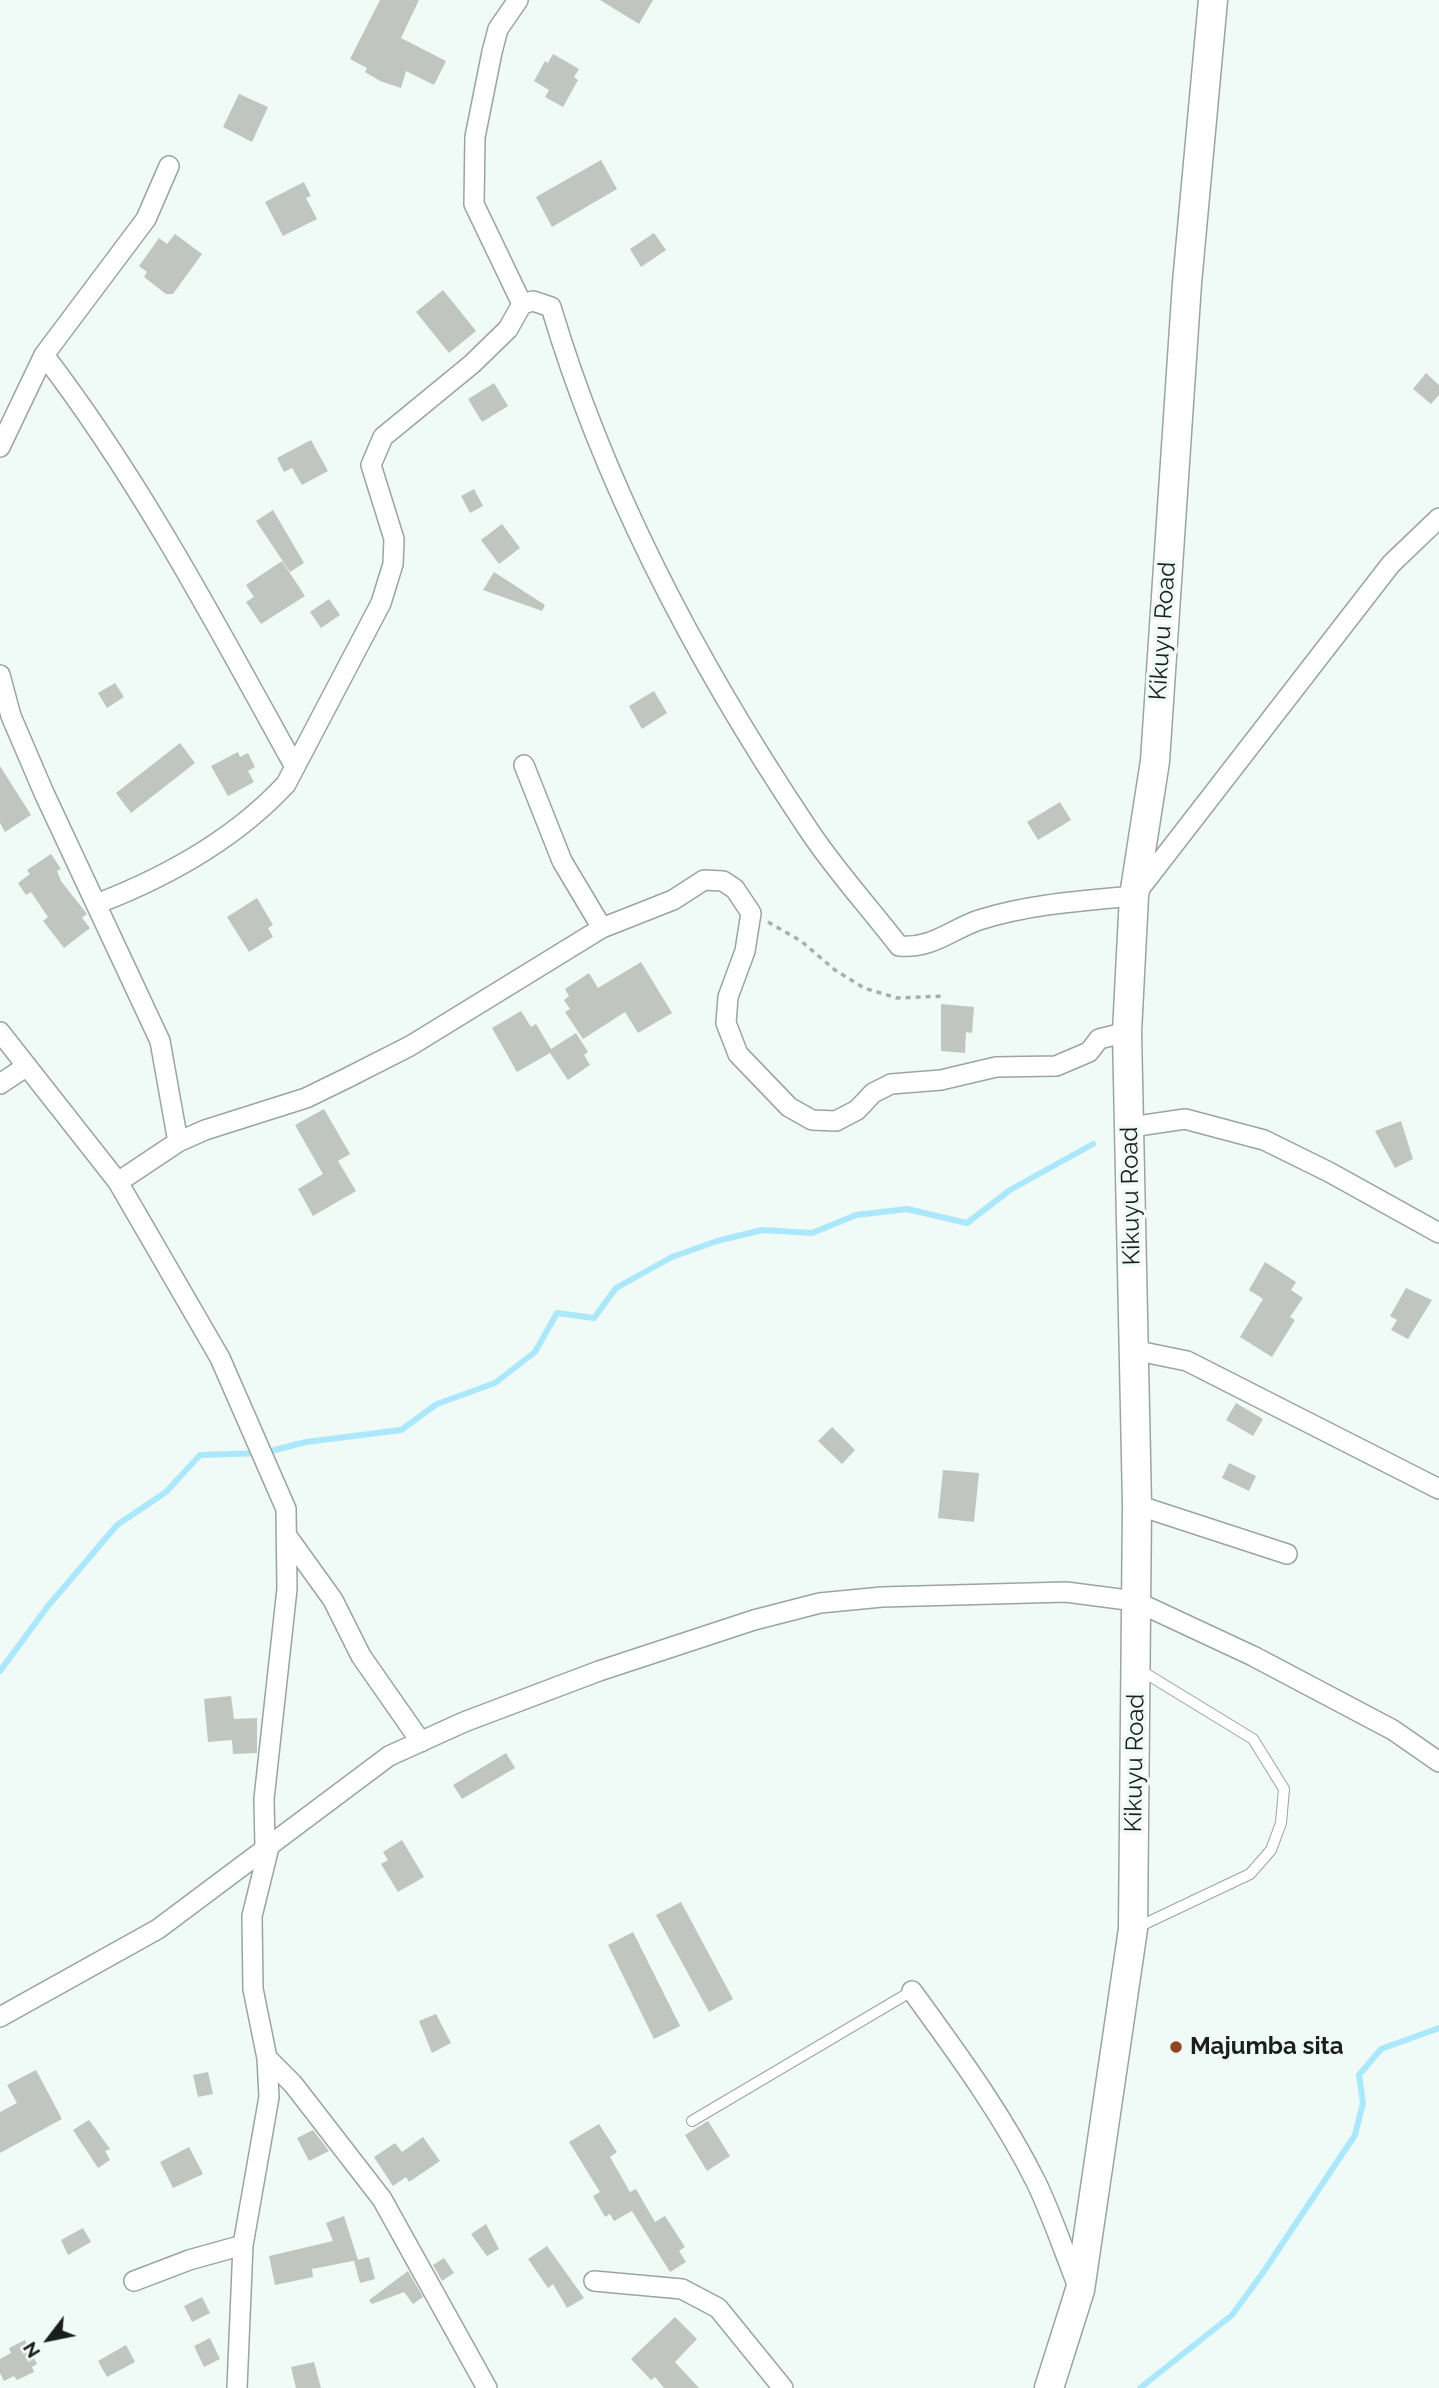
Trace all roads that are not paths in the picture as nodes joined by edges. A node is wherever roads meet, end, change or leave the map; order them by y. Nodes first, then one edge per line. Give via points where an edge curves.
1 (518, 0) edge
2 (1213, 0) edge
3 (169, 166) dead end
4 (522, 304) junction
5 (44, 355) junction
6 (0, 447) edge
7 (1439, 518) edge
8 (0, 675) edge
9 (524, 765) dead end
10 (295, 767) junction
11 (1134, 896) junction
12 (99, 903) junction
13 (603, 928) junction
14 (0, 1032) edge
15 (1127, 1032) junction
16 (27, 1066) junction
17 (0, 1084) edge
18 (1131, 1127) junction
19 (178, 1142) junction
20 (118, 1182) junction
21 (1439, 1233) edge
22 (1133, 1350) junction
23 (1439, 1489) edge
24 (1137, 1505) junction
25 (287, 1536) junction
26 (1287, 1554) dead end
27 (1135, 1601) junction
28 (1137, 1668) junction
29 (421, 1742) junction
30 (1439, 1762) edge
31 (267, 1845) junction
32 (1133, 1929) junction
33 (912, 1991) joint
34 (0, 2017) edge
35 (267, 2059) junction
36 (692, 2121) dead end
37 (243, 2245) junction
38 (134, 2281) dead end
39 (594, 2281) dead end
40 (1080, 2290) junction
41 (237, 2388) edge
42 (487, 2388) edge
43 (783, 2388) edge
44 (1049, 2388) edge

1 - 4 street via 499,29 492,52 475,137 474,204
2 - 11 main road, Kikuyu Road via 1187,283 1155,761
3 - 5 street via 146,219
4 - 10 street via 508,329 472,364 383,437 371,465 394,539 393,564 381,603
4 - 11 street via 533,301 551,307 585,413 706,667 809,831 899,946 917,948 977,921 1043,904
5 - 6 street
5 - 10 street via 80,402 172,545
7 - 11 street via 1391,564
8 - 12 street via 11,716
9 - 13 street via 562,861
10 - 12 street via 266,806 223,838 138,888
11 - 15 main road, Kikuyu Road
12 - 19 street via 160,1041
13 - 15 street via 673,900 704,880 723,881 735,889 751,913 745,951 728,997 726,1023 738,1054 752,1070 789,1107 812,1120 836,1121 891,1084 941,1080 996,1068 1056,1066 1089,1052 1099,1039
13 - 19 street via 387,1058 306,1098
14 - 16 street
15 - 18 main road, Kikuyu Road
16 - 17 street
16 - 20 street
18 - 21 street via 1185,1119 1264,1140
18 - 22 main road, Kikuyu Road
19 - 20 street
20 - 25 street via 225,1370 286,1509
22 - 23 street via 1187,1361
22 - 24 main road, Kikuyu Road
24 - 26 street
24 - 27 main road, Kikuyu Road
25 - 29 street via 333,1600 361,1656
25 - 31 street via 287,1588 264,1799
27 - 28 main road, Kikuyu Road
27 - 29 street via 1066,1592 820,1602 599,1671
27 - 30 street via 1253,1656 1381,1724
28 - 32 main road, Kikuyu Road
28 - 32 lane via 1253,1739 1284,1788 1281,1823 1271,1850 1250,1874
29 - 31 street via 390,1756
31 - 34 street via 158,1929
31 - 35 street via 252,1916 253,1989
32 - 40 main road, Kikuyu Road
33 - 36 lane
33 - 40 street via 1007,2130 1037,2185
35 - 37 street via 265,2128
35 - 42 street via 293,2084 382,2199
37 - 38 street
37 - 41 street
39 - 43 street via 682,2289 718,2308
40 - 44 main road, Kikuyu Road

